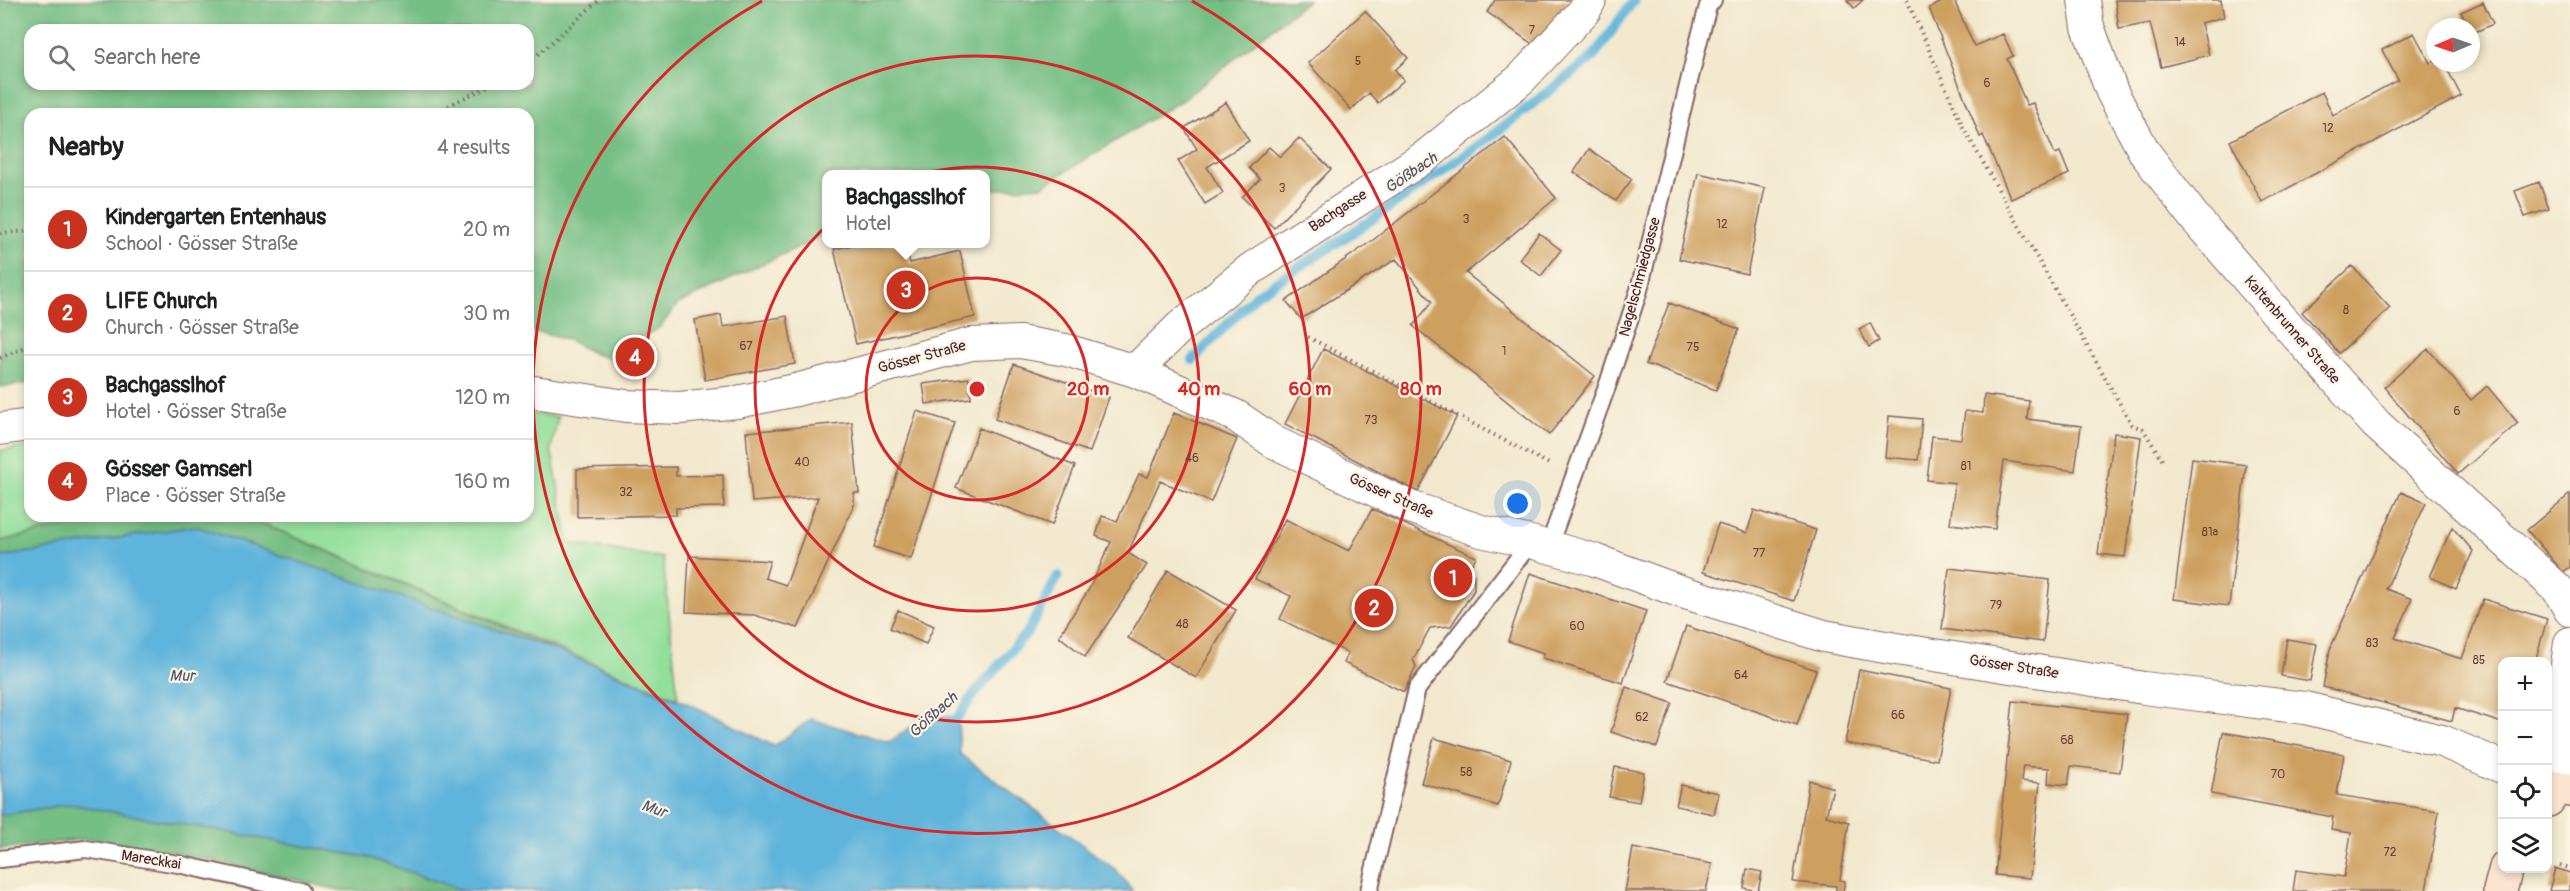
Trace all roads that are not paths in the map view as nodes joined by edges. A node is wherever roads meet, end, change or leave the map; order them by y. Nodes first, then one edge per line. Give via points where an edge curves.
1 (1590, 0) edge
2 (1713, 0) edge
3 (2084, 0) edge
4 (1144, 375) junction
5 (534, 392) edge
6 (24, 426) edge
7 (0, 429) edge
8 (1540, 545) junction
9 (2570, 610) edge
10 (2570, 643) edge
11 (2498, 765) edge
12 (2555, 791) edge
13 (0, 859) edge
14 (2505, 873) edge
15 (301, 891) edge
16 (1369, 891) edge
17 (2500, 891) edge

1 - 4 street, Bachgasse via 1513,86 1426,156 1251,269 1180,327
2 - 8 lane, Nagelschmiedgasse via 1698,44 1639,290 1571,480
3 - 9 street, Kaltenbrunner Straße via 2088,27 2112,92 2145,153 2194,216 2376,424 2558,589
4 - 5 street, Gösser Straße via 1066,350 1020,342 970,344 806,388 737,402 680,408 626,406
4 - 8 street, Gösser Straße via 1236,416 1274,442 1410,507 1481,531
6 - 7 street
8 - 11 street, Gösser Straße via 1824,636 2144,688 2305,708 2442,741
8 - 16 lane via 1417,689
10 - 12 street
13 - 15 lane, Mareckkai via 86,849
14 - 17 main road

